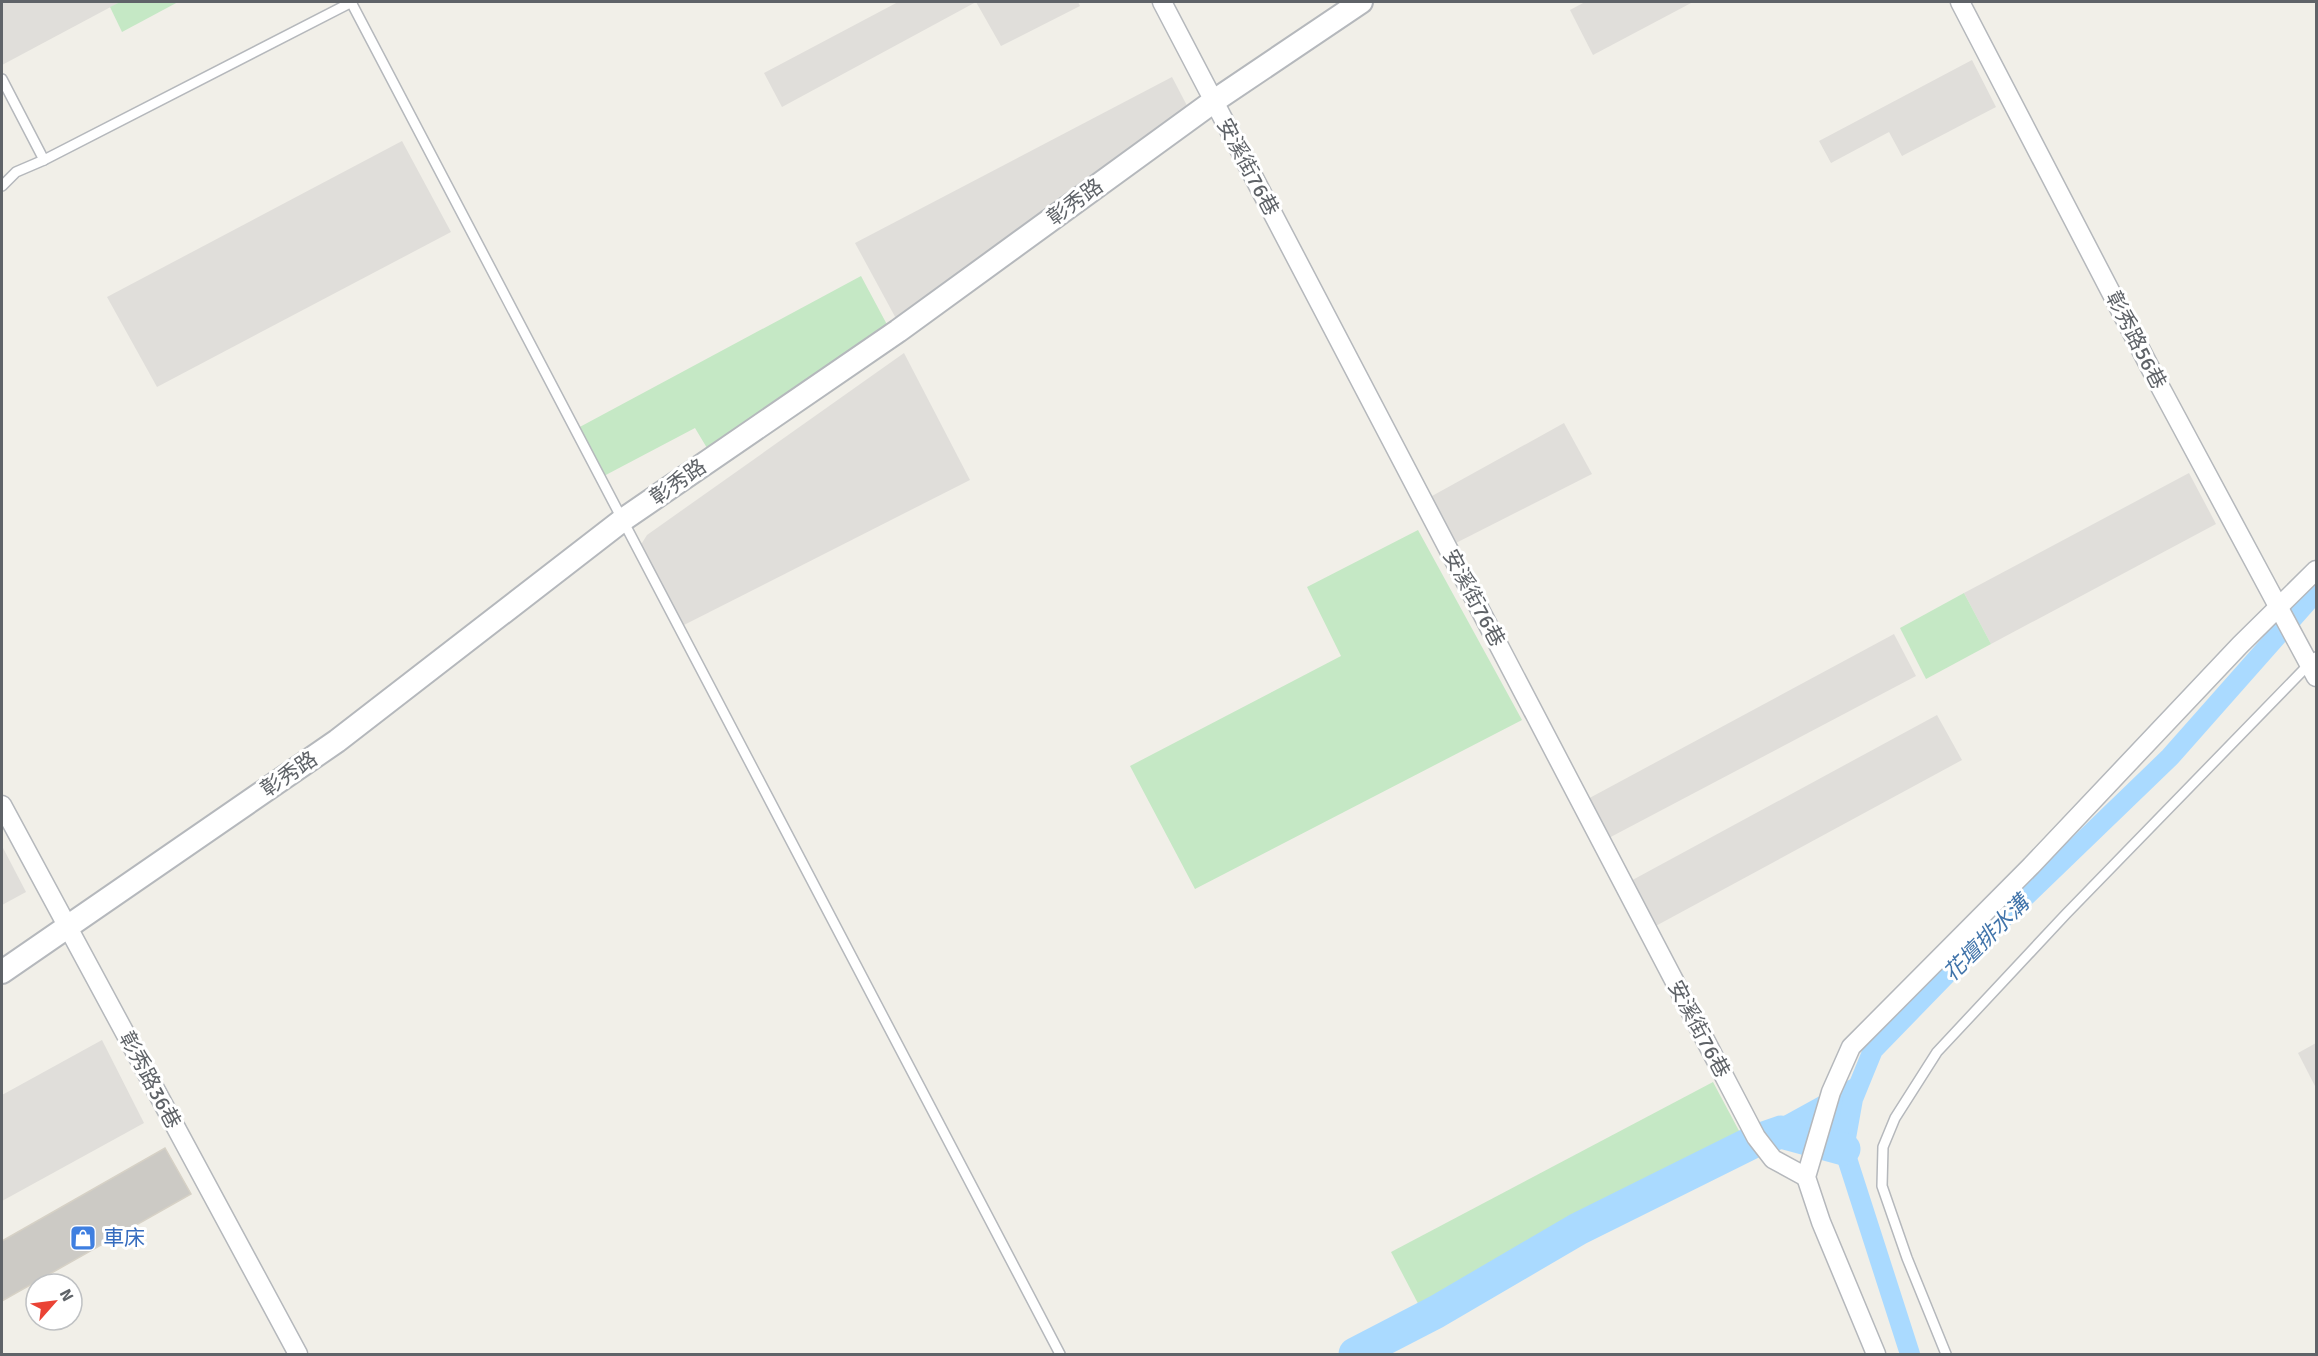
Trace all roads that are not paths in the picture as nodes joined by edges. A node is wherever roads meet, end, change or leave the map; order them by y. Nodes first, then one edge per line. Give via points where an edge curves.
1 (351, 2) edge
2 (1161, 2) edge
3 (1361, 2) edge
4 (1960, 2) edge
5 (2, 79) edge
6 (1214, 101) junction
7 (44, 160) junction
8 (2, 186) edge
9 (624, 519) junction
10 (2316, 570) edge
11 (2278, 609) junction
12 (2314, 666) edge
13 (2, 805) edge
14 (67, 925) junction
15 (2, 972) edge
16 (1806, 1177) junction
17 (298, 1354) edge
18 (1060, 1354) edge
19 (1876, 1354) edge
20 (1946, 1354) edge

1 - 7 lane
1 - 9 lane
2 - 6 street, 安溪街76巷
3 - 6 street, 彰秀路
4 - 11 street, 彰秀路56巷
5 - 7 lane
6 - 9 street, 彰秀路 via 898,331
6 - 16 street, 安溪街76巷 via 1756,1137 1773,1159
7 - 8 lane via 16,172
9 - 14 street, 彰秀路 via 337,741
9 - 18 lane
10 - 11 street
11 - 12 street, 彰秀路56巷
11 - 16 street via 1851,1047 1831,1092
12 - 20 lane via 2066,914 1937,1053 1895,1118 1883,1148 1882,1186 1906,1258
13 - 14 street, 彰秀路36巷
14 - 15 street, 彰秀路
14 - 17 street, 彰秀路36巷
16 - 19 street

